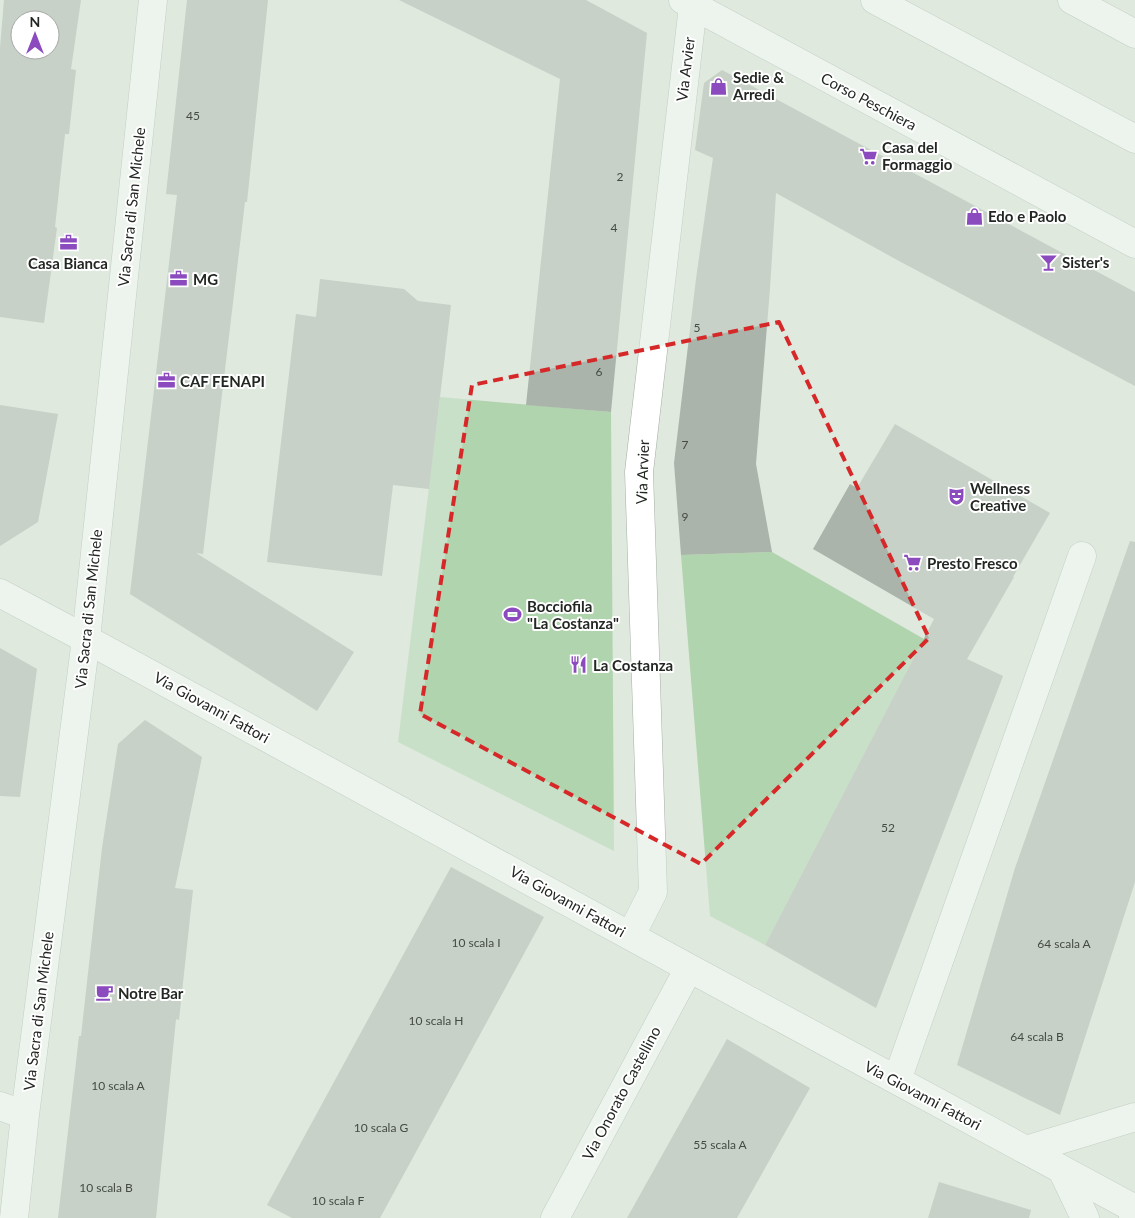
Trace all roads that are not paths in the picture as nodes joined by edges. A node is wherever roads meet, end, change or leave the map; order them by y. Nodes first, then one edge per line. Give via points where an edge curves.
1 (153, 0) edge
2 (875, 0) edge
3 (1072, 0) edge
4 (688, 3) edge
5 (1135, 34) edge
6 (1135, 139) edge
7 (1135, 244) edge
8 (1082, 556) dead end
9 (0, 593) edge
10 (86, 638) junction
11 (631, 935) junction
12 (688, 968) junction
13 (897, 1080) junction
14 (0, 1106) edge
15 (25, 1115) junction
16 (1135, 1117) edge
17 (1026, 1150) junction
18 (1062, 1170) junction
19 (1135, 1209) edge
20 (1135, 1213) edge
21 (14, 1218) edge
22 (555, 1218) edge
23 (1085, 1218) edge
24 (1133, 1218) edge

1 - 10 street, Via Sacra di San Michele
2 - 6 street
3 - 5 street
4 - 7 street, Corso Peschiera
4 - 11 street, Via Arvier via 639,472 652,892
8 - 13 street
9 - 10 street, Via Giovanni Fattori
10 - 11 street, Via Giovanni Fattori
10 - 15 street, Via Sacra di San Michele
11 - 12 street, Via Giovanni Fattori
12 - 13 street, Via Giovanni Fattori
12 - 22 street, Via Onorato Castellino
13 - 17 street, Via Giovanni Fattori
14 - 15 street
15 - 21 street, Via Sacra di San Michele
16 - 17 street
17 - 18 street, Via Giovanni Fattori
18 - 19 street, Via Giovanni Fattori
18 - 23 street
20 - 24 street

